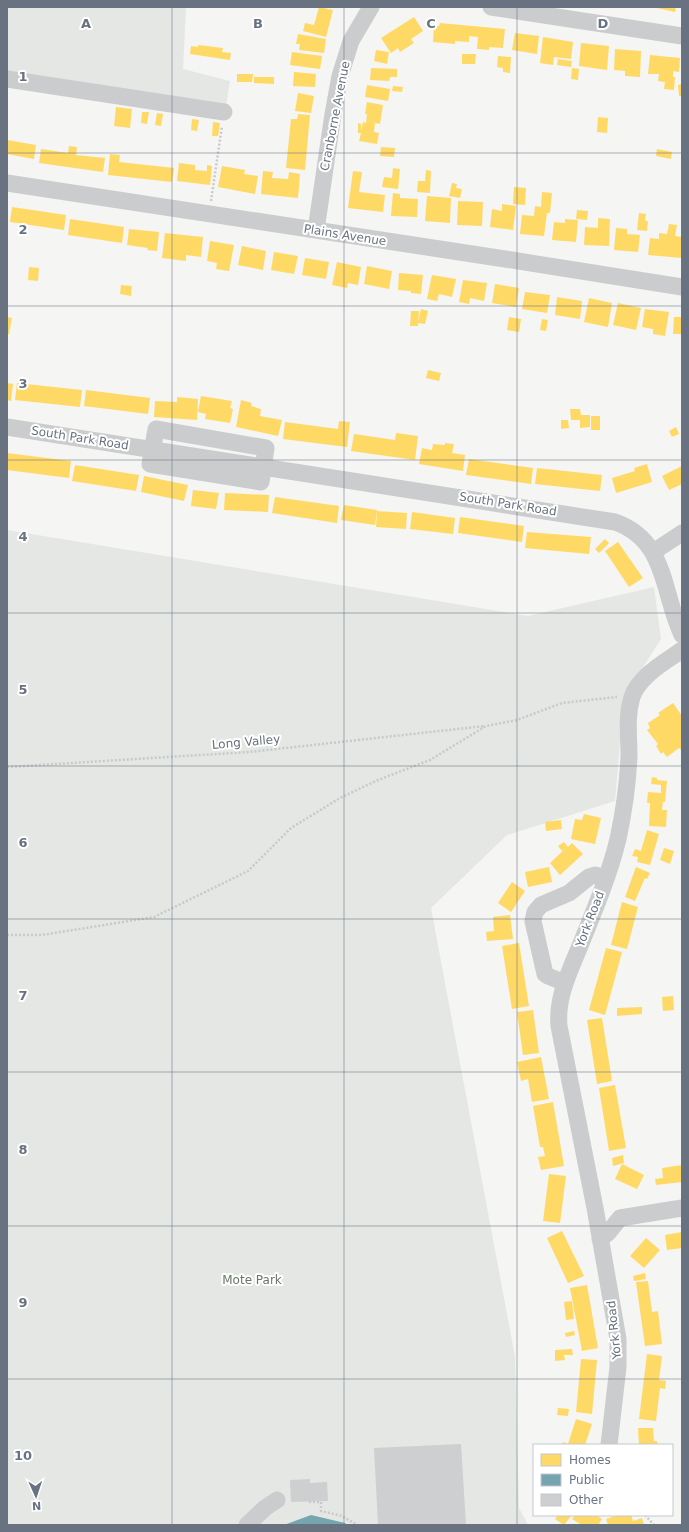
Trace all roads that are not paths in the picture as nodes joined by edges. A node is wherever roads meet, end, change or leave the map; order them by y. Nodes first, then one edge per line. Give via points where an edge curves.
1 (371, 7) edge
2 (491, 7) edge
3 (682, 36) edge
4 (7, 79) edge
5 (224, 112) road end
6 (7, 183) edge
7 (316, 230) junction
8 (682, 288) edge
9 (7, 426) edge
10 (682, 533) edge
11 (653, 552) junction
12 (682, 635) edge
13 (682, 650) edge
14 (606, 878) junction
15 (565, 983) junction
16 (595, 1208) junction
17 (682, 1208) edge
18 (620, 1218) junction
19 (600, 1239) junction
20 (609, 1444) edge
21 (276, 1500) dead end
22 (247, 1525) edge

1 - 7 street, Cranborne Avenue via 351,41 340,76
2 - 3 street
4 - 5 street
6 - 7 street, Plains Avenue
7 - 8 street, Plains Avenue
9 - 11 street, South Park Road via 615,522 635,531
10 - 11 street
11 - 12 street, South Park Road
13 - 14 street, York Road via 650,673 632,698 624,809
14 - 15 street, York Road
14 - 15 street via 595,875 589,877 569,893 541,905 535,912 533,921 545,974
15 - 16 street, York Road via 559,1006 559,1026
16 - 18 street via 604,1209
16 - 19 street, York Road
17 - 18 street
18 - 19 street
19 - 20 street, York Road via 618,1339 618,1367
21 - 22 street

